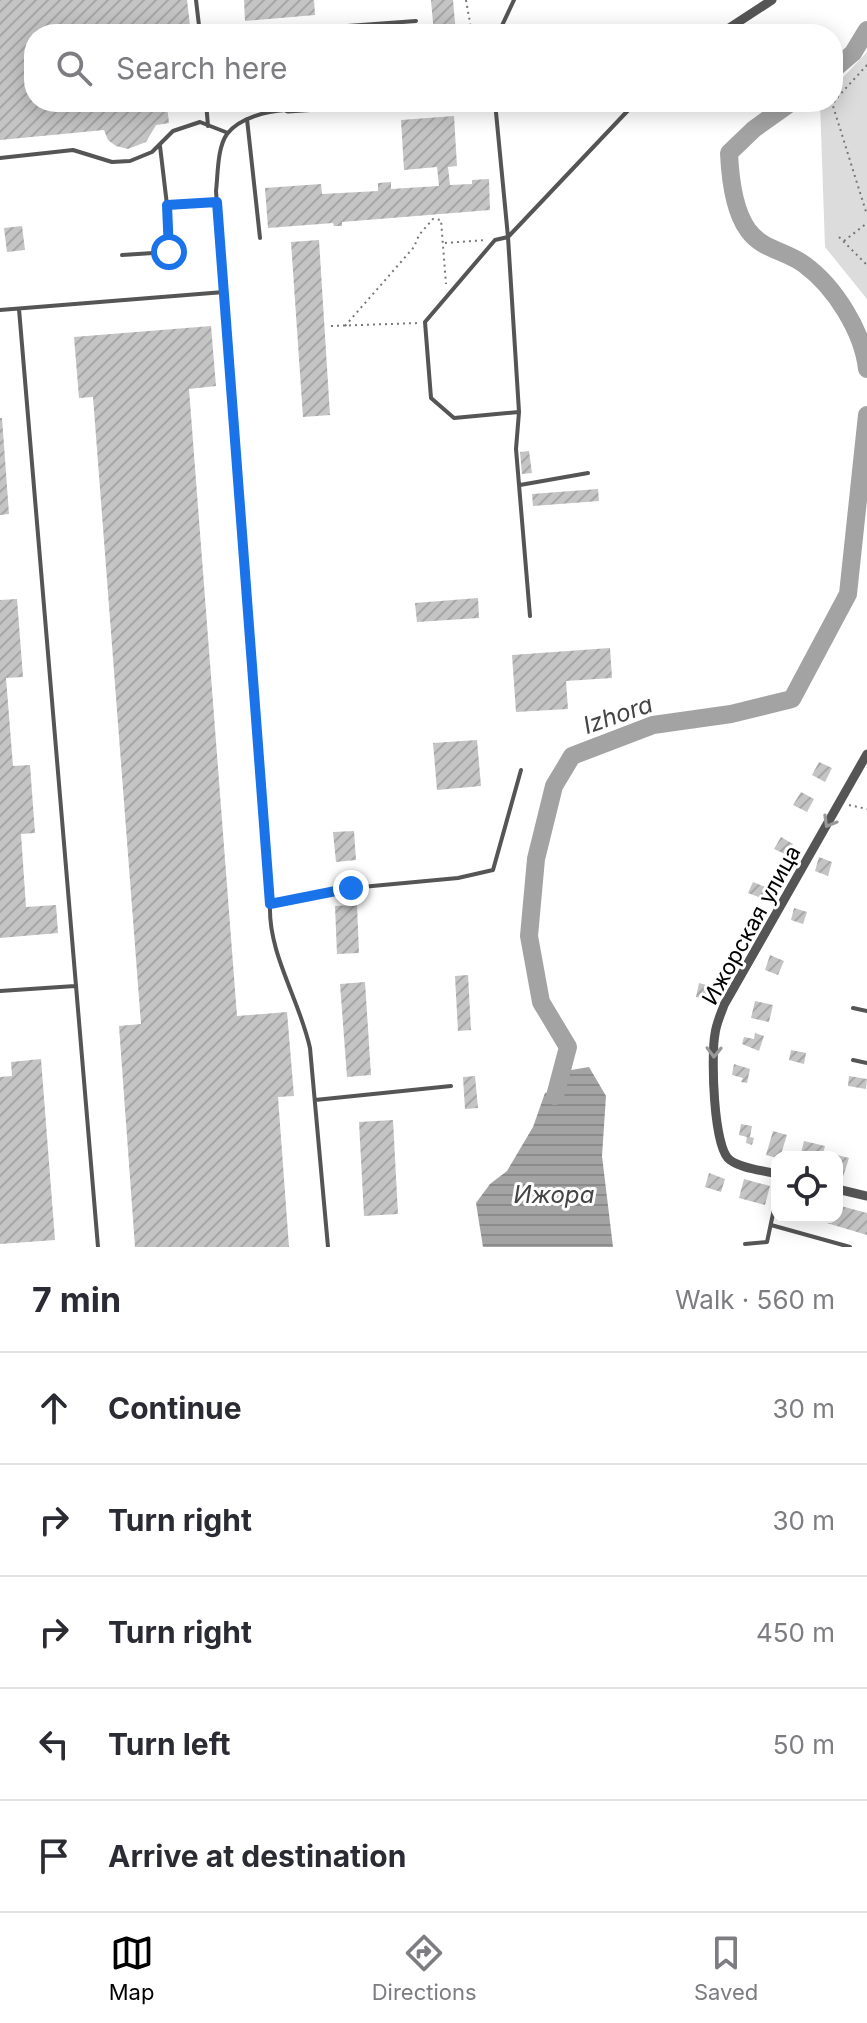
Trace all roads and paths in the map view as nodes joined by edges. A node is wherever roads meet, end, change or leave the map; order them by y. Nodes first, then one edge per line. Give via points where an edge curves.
1 (196, 0) edge
2 (466, 0) edge
3 (514, 0) edge
4 (772, 0) edge
5 (416, 21) dead end
6 (199, 24) edge
7 (390, 24) edge
8 (470, 24) edge
9 (503, 24) edge
10 (735, 24) edge
11 (867, 65) edge
12 (843, 91) edge
13 (207, 112) edge
14 (268, 112) edge
15 (496, 112) edge
16 (627, 112) edge
17 (835, 112) edge
18 (247, 119) junction
19 (208, 126) junction
20 (228, 133) junction
21 (160, 144) junction
22 (0, 158) edge
23 (861, 195) junction
24 (867, 199) edge
25 (217, 202) junction
26 (167, 205) junction
27 (867, 215) edge
28 (867, 223) edge
29 (508, 237) junction
30 (839, 237) dead end
31 (260, 238) dead end
32 (495, 240) junction
33 (844, 241) junction
34 (443, 243) junction
35 (122, 255) dead end
36 (867, 265) edge
37 (224, 292) junction
38 (447, 296) junction
39 (19, 309) junction
40 (0, 310) edge
41 (425, 322) junction
42 (331, 326) dead end
43 (345, 326) junction
44 (519, 412) junction
45 (588, 473) dead end
46 (520, 485) junction
47 (530, 616) dead end
48 (867, 754) edge
49 (521, 770) dead end
50 (840, 803) junction
51 (867, 809) edge
52 (270, 904) junction
53 (75, 986) junction
54 (0, 991) edge
55 (853, 1008) dead end
56 (867, 1011) edge
57 (853, 1060) dead end
58 (867, 1063) edge
59 (451, 1086) dead end
60 (315, 1100) junction
61 (771, 1173) edge
62 (843, 1190) edge
63 (867, 1196) edge
64 (771, 1225) joint
65 (745, 1244) dead end
66 (98, 1247) edge
67 (328, 1247) edge
68 (850, 1247) edge

1 - 6 lane
2 - 8 path
3 - 9 lane
4 - 10 street
5 - 7 lane
11 - 12 path
13 - 19 lane
14 - 18 lane
15 - 29 lane
16 - 29 lane
17 - 23 path
18 - 20 lane
18 - 31 lane
19 - 20 lane
19 - 21 lane via 200,122 173,131
20 - 25 lane
21 - 22 lane via 130,161 112,162 73,150
21 - 26 lane
23 - 24 path
23 - 27 path
25 - 26 lane
25 - 37 lane
26 - 35 lane via 169,252
28 - 33 path
29 - 32 lane
29 - 44 lane
30 - 33 path
32 - 34 path
32 - 38 lane
33 - 36 path
34 - 38 path
34 - 43 path via 441,220 433,219
37 - 39 lane
37 - 52 lane
38 - 41 lane
39 - 40 lane
39 - 53 lane
41 - 43 path
41 - 44 lane via 431,398 454,418
42 - 43 path
44 - 46 lane
45 - 46 lane
46 - 47 lane
48 - 50 street, Ижорская улица
49 - 52 lane via 493,870
50 - 51 path
50 -> 61 street, Ижорская улица via 724,1005 715,1032 723,1152 739,1165
52 - 60 lane via 277,957 304,1019
53 - 54 lane
53 - 66 lane
55 - 56 lane
57 - 58 lane
59 - 60 lane
60 - 67 lane
62 - 63 street
64 - 65 lane via 767,1242
64 - 68 lane

